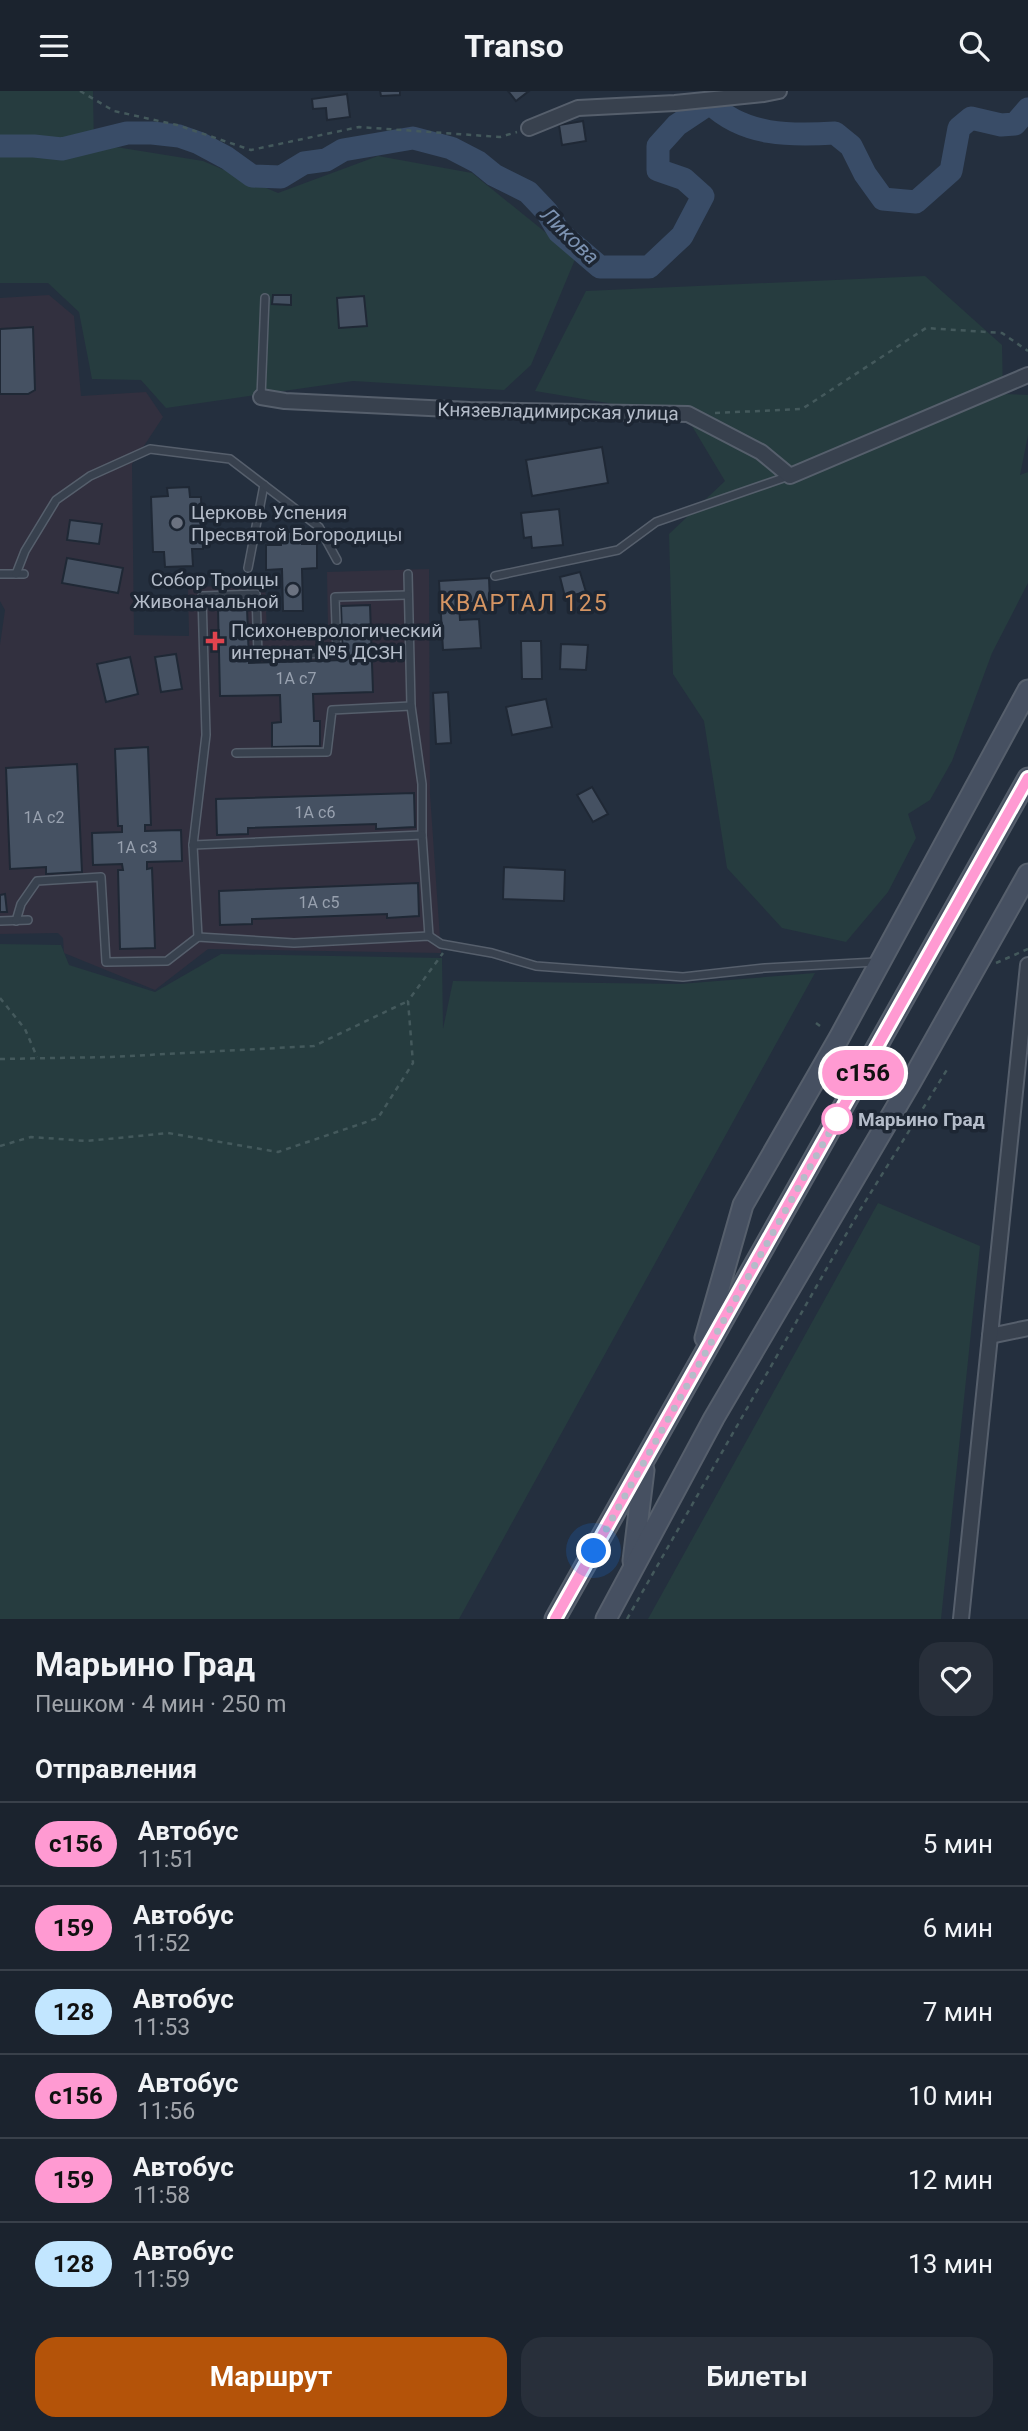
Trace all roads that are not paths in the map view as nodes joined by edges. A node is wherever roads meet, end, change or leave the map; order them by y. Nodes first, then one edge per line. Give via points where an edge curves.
1 (779, 91) edge
2 (529, 128) road end
3 (265, 298) dead end
4 (1028, 375) edge
5 (261, 397) joint
6 (790, 476) junction
7 (264, 485) junction
8 (337, 560) dead end
9 (248, 568) dead end
10 (0, 574) edge
11 (408, 574) dead end
12 (495, 576) dead end
13 (408, 595) junction
14 (1028, 689) edge
15 (411, 706) junction
16 (236, 753) dead end
17 (1028, 778) edge
18 (422, 835) junction
19 (193, 845) junction
20 (1028, 874) edge
21 (28, 920) dead end
22 (0, 921) edge
23 (16, 921) junction
24 (429, 936) junction
25 (198, 937) junction
26 (880, 962) junction
27 (1028, 965) edge
28 (1028, 1328) edge
29 (990, 1336) junction
30 (695, 1371) junction
31 (645, 1459) junction
32 (631, 1573) junction
33 (555, 1619) edge
34 (606, 1619) edge
35 (961, 1619) edge

1 - 2 street via 578,108
3 - 5 lane
4 - 6 street
5 - 6 street, Князевладимирская улица via 470,410 688,414 761,451
6 - 12 lane via 656,522 618,550
7 - 8 lane via 319,527
7 - 9 lane
7 - 10 lane via 230,459 150,449 90,476 56,500 25,551 20,574
11 - 13 lane
13 - 15 lane
13 - 19 lane via 335,597 337,653 258,655 256,594 202,596 206,735
14 - 26 street
15 - 16 lane via 332,710 327,751
15 - 18 lane via 422,784
17 - 30 street
18 - 19 lane
18 - 24 lane
19 - 25 lane
20 - 32 street via 714,1418
21 - 23 lane
22 - 23 lane
23 - 25 lane via 37,881 101,877 106,962 167,961
24 - 25 lane via 294,943
24 - 26 lane via 441,944 536,966 683,977
26 - 30 street via 743,1205
27 - 29 street
28 - 29 street
29 - 35 street
30 - 31 street
31 - 32 street
31 - 33 street
32 - 34 street

